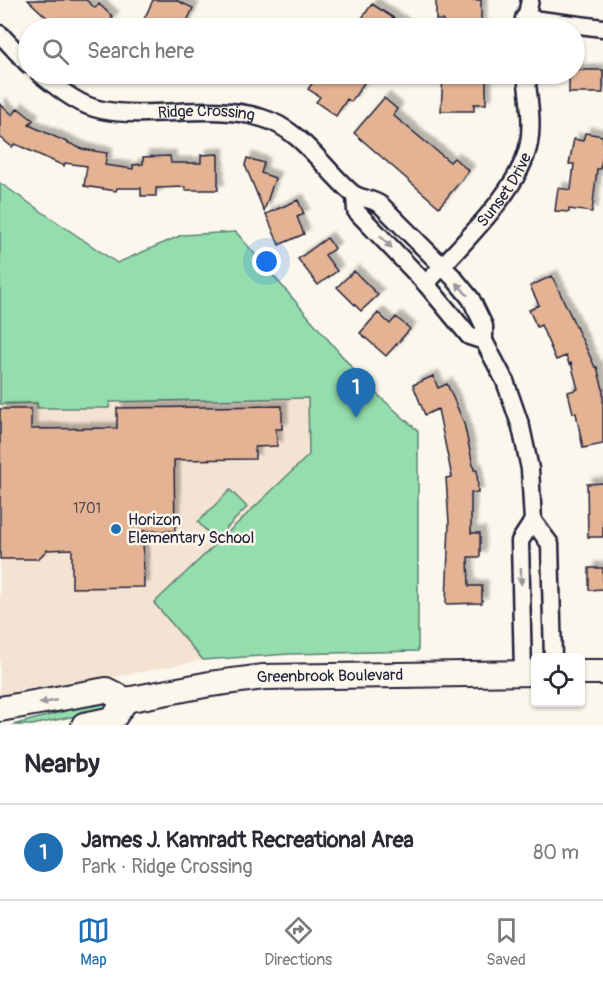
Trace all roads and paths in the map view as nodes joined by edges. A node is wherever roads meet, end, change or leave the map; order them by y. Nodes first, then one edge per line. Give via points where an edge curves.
1 (530, 0) edge
2 (525, 18) edge
3 (585, 27) edge
4 (603, 28) edge
5 (0, 34) edge
6 (18, 53) edge
7 (54, 84) edge
8 (527, 84) edge
9 (355, 195) junction
10 (442, 266) junction
11 (426, 284) junction
12 (484, 341) junction
13 (533, 521) junction
14 (553, 653) edge
15 (585, 672) edge
16 (603, 672) edge
17 (529, 673) edge
18 (126, 700) junction
19 (0, 709) edge
20 (84, 725) edge

1 - 2 street
3 - 4 street
5 - 6 street
7 - 9 street, Ridge Crossing via 101,110 242,114 273,122 303,143
8 - 10 street, Sunset Drive via 530,131 521,168 508,190
9 - 10 street, Ridge Crossing via 381,205
9 -> 11 street, Ridge Crossing via 356,211
10 - 11 street, Sunset Drive
12 -> 10 street, Ridge Crossing via 484,326 471,299
11 - 12 street, Ridge Crossing via 469,336
12 - 13 street, Ridge Crossing via 505,381 521,427 530,469
13 - 14 street via 550,543
13 -> 17 street, Ridge Crossing via 520,541
15 - 16 main road
17 - 18 main road, Greenbrook Boulevard via 264,677
18 -> 19 main road, Greenbrook Boulevard via 106,690
18 - 20 main road via 113,719

